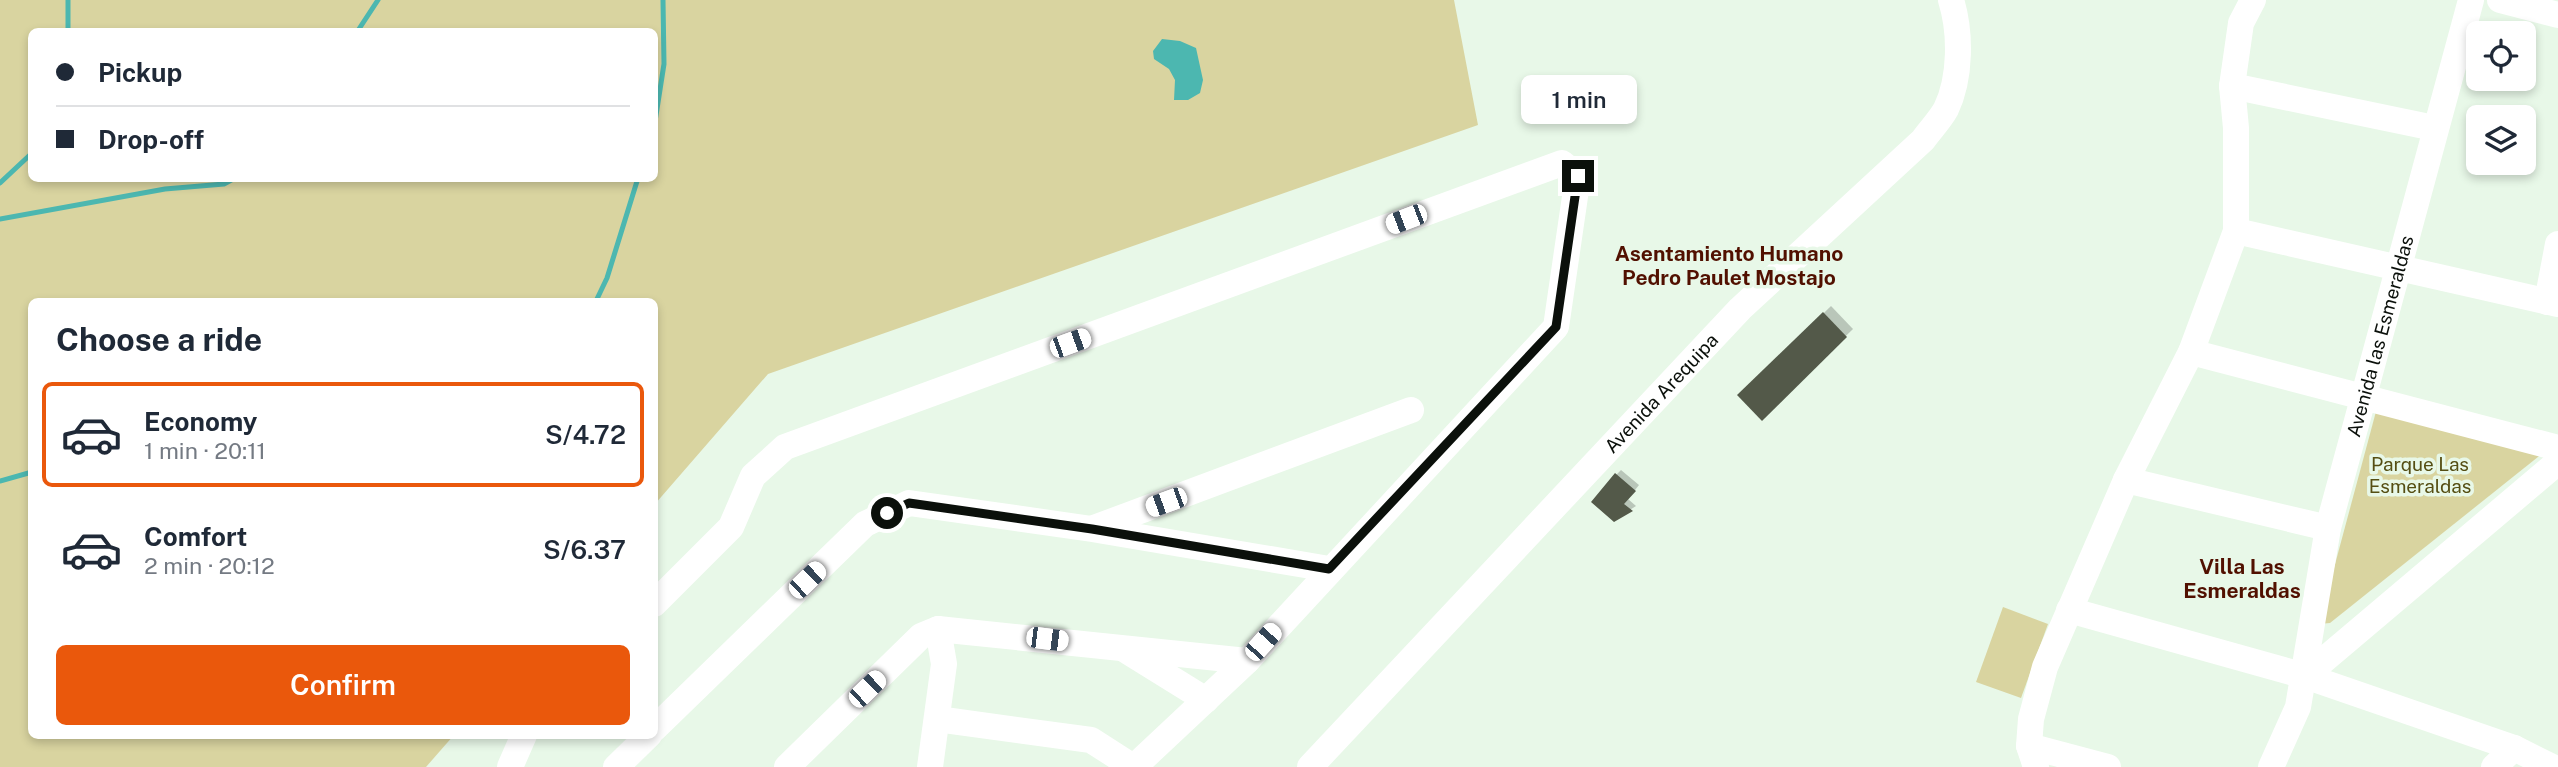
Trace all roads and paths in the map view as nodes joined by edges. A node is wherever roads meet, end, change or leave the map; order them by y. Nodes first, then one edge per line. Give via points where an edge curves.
1 (1951, 0) edge
2 (2253, 0) edge
3 (2471, 0) edge
4 (2500, 0) edge
5 (2558, 15) edge
6 (2232, 86) junction
7 (2434, 128) junction
8 (2236, 231) junction
9 (2558, 244) edge
10 (2399, 268) junction
11 (2552, 303) edge
12 (2191, 352) junction
13 (2361, 396) junction
14 (1411, 410) dead end
15 (2558, 448) edge
16 (2558, 462) edge
17 (2126, 480) junction
18 (2328, 528) junction
19 (1092, 529) junction
20 (1329, 569) junction
21 (658, 600) edge
22 (2068, 610) junction
23 (938, 629) junction
24 (1120, 647) junction
25 (1247, 661) junction
26 (2305, 676) junction
27 (1206, 700) junction
28 (937, 719) junction
29 (658, 725) edge
30 (521, 739) edge
31 (645, 739) edge
32 (2514, 748) junction
33 (2033, 757) edge
34 (1315, 765) edge
35 (510, 767) edge
36 (616, 767) edge
37 (787, 767) edge
38 (930, 767) edge
39 (1134, 767) edge
40 (2108, 767) edge
41 (2271, 767) edge
42 (2494, 767) edge
43 (2552, 767) edge

1 - 34 street, Avenida Arequipa via 1956,27 1954,87 1945,110 1923,140 1740,309
2 - 6 street via 2241,23
3 - 7 street, Avenida las Esmeraldas
4 - 5 street
6 - 7 street
6 - 8 street
7 - 10 street, Avenida las Esmeraldas
8 - 10 street
8 - 12 street
9 - 11 street
10 - 11 street
10 - 13 street, Avenida las Esmeraldas
12 - 13 street
12 - 17 street
13 - 15 street
13 - 18 street, Avenida las Esmeraldas
14 - 19 street
16 - 26 street
17 - 18 street
17 - 22 street
18 - 26 street, Avenida las Esmeraldas
19 - 20 street
19 - 29 street via 909,503 864,524
20 - 21 street via 1556,327 1578,176 1562,163 785,447 753,476 732,527
20 - 25 street
22 - 26 street
22 - 33 street via 2031,719
23 - 24 street
23 - 28 street via 944,664
23 - 37 street via 921,636
24 - 25 street
24 - 27 street
25 - 27 street
26 - 32 street
26 - 41 street via 2298,708
27 - 39 street
28 - 38 street
28 - 39 street via 1091,740
30 - 35 street
31 - 36 street
32 - 42 street
32 - 43 street
33 - 40 street

